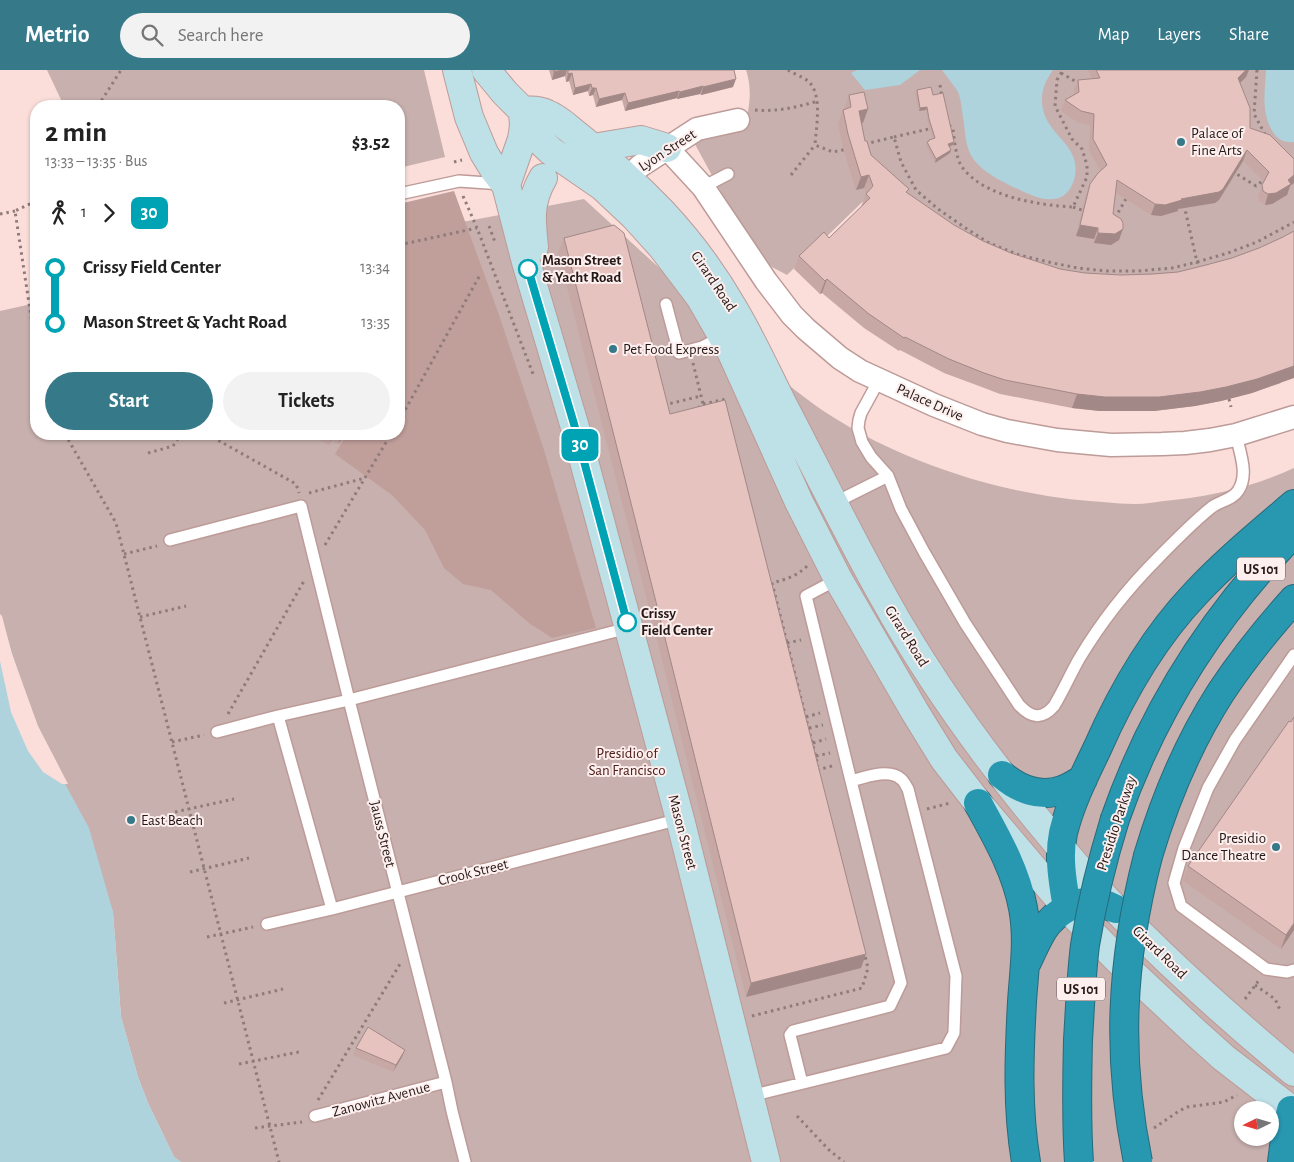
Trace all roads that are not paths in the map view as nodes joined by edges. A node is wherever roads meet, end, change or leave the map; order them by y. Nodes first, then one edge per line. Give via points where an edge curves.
1 (457, 70) edge
2 (486, 70) edge
3 (523, 111) junction
4 (738, 120) road end
5 (593, 148) junction
6 (667, 148) junction
7 (728, 174) dead end
8 (589, 177) junction
9 (543, 178) junction
10 (506, 185) junction
11 (703, 187) junction
12 (623, 190) junction
13 (405, 193) edge
14 (666, 304) dead end
15 (538, 306) junction
16 (723, 336) junction
17 (879, 380) junction
18 (1294, 417) edge
19 (1236, 435) junction
20 (888, 476) junction
21 (834, 503) junction
22 (1294, 504) edge
23 (1294, 533) edge
24 (170, 540) dead end
25 (838, 579) junction
26 (1294, 599) edge
27 (628, 628) junction
28 (1294, 655) edge
29 (349, 700) junction
30 (278, 716) junction
31 (217, 732) road end
32 (1002, 775) junction
33 (1083, 779) junction
34 (851, 781) junction
35 (978, 803) junction
36 (680, 819) junction
37 (1061, 849) junction
38 (397, 892) junction
39 (332, 908) junction
40 (1067, 908) junction
41 (1116, 909) junction
42 (267, 924) road end
43 (1026, 963) junction
44 (1294, 970) edge
45 (1294, 1072) edge
46 (446, 1082) junction
47 (802, 1083) junction
48 (750, 1096) junction
49 (1293, 1107) edge
50 (315, 1116) dead end
51 (465, 1162) edge
52 (766, 1162) edge
53 (1026, 1162) edge
54 (1079, 1162) edge
55 (1138, 1162) edge
56 (1282, 1162) edge

1 - 10 main road via 469,117 484,153
2 - 3 main road
3 - 5 main road, Girard Road via 533,110 552,116
3 - 8 main road via 536,137
3 - 10 main road via 522,139
4 - 6 street, Lyon Street via 697,129
5 - 6 main road via 641,140
5 - 12 main road, Girard Road
6 - 11 street, Palace Drive
6 - 12 street, Lyon Street via 640,166
7 - 11 lane
8 - 9 main road
8 - 12 main road
9 - 10 main road
9 - 15 main road via 532,204
10 - 13 lane via 459,181
10 - 15 main road, Mason Street
11 - 17 street, Palace Drive via 792,315 840,358
12 - 16 main road, Girard Road via 643,226 700,296
12 - 21 main road, Girard Road via 671,222 721,288 743,324
14 - 16 lane via 679,353 702,347
15 - 27 main road, Mason Street via 587,470
16 - 25 main road, Girard Road
17 - 19 street, Palace Drive via 982,424 1049,439 1162,444
17 - 20 lane via 861,413 858,428 866,450
18 - 19 street, Palace Drive
19 - 20 lane via 1243,473 1238,491 1210,509 1146,570 1099,628 1054,706 1044,715 1037,716 1019,705 965,623 912,532
20 - 21 lane
21 - 32 main road, Girard Road via 918,655
22 - 33 highway via 1223,566 1170,624 1126,690
23 - 54 highway, Presidio Parkway / US 101, bridge via 1247,585 1189,664 1129,778 1101,864 1085,946 1077,1070
24 - 29 lane, Jauss Street via 300,506
25 - 34 lane via 806,596
25 - 35 main road, Girard Road via 944,759
26 - 55 highway, US 101, bridge via 1244,660 1199,730 1172,786 1148,856 1134,918 1124,1003 1127,1089
27 - 29 lane
27 - 36 main road, Mason Street
28 - 44 lane via 1235,740 1208,788 1174,883 1181,906 1266,969
29 - 30 lane
29 - 38 lane, Jauss Street
30 - 31 lane
30 - 39 lane
32 - 33 highway via 1016,785 1041,793 1061,791
32 - 37 main road, Girard Road
33 - 37 highway via 1066,823
34 - 47 lane via 900,983 890,1006 793,1031 790,1035
34 - 47 lane via 893,774 902,779 908,789 956,976 954,1032 946,1048
35 - 40 main road, Girard Road
35 - 43 highway via 1005,854 1018,890 1024,918
36 - 38 lane, Crook Street
36 - 48 main road, Mason Street
37 - 40 highway
37 - 41 main road, Girard Road
38 - 39 lane, Crook Street
38 - 46 lane, Jauss Street
39 - 42 lane, Crook Street
40 - 41 highway via 1083,902 1100,902
40 - 43 highway via 1045,928
40 - 49 main road, Girard Road via 1194,1032 1224,1058
41 - 45 main road, Girard Road via 1204,994
43 - 53 highway via 1020,1055
46 - 50 lane, Zanowitz Avenue
46 - 51 lane, Jauss Street
47 - 48 lane
48 - 52 main road, Mason Street
49 - 56 highway

